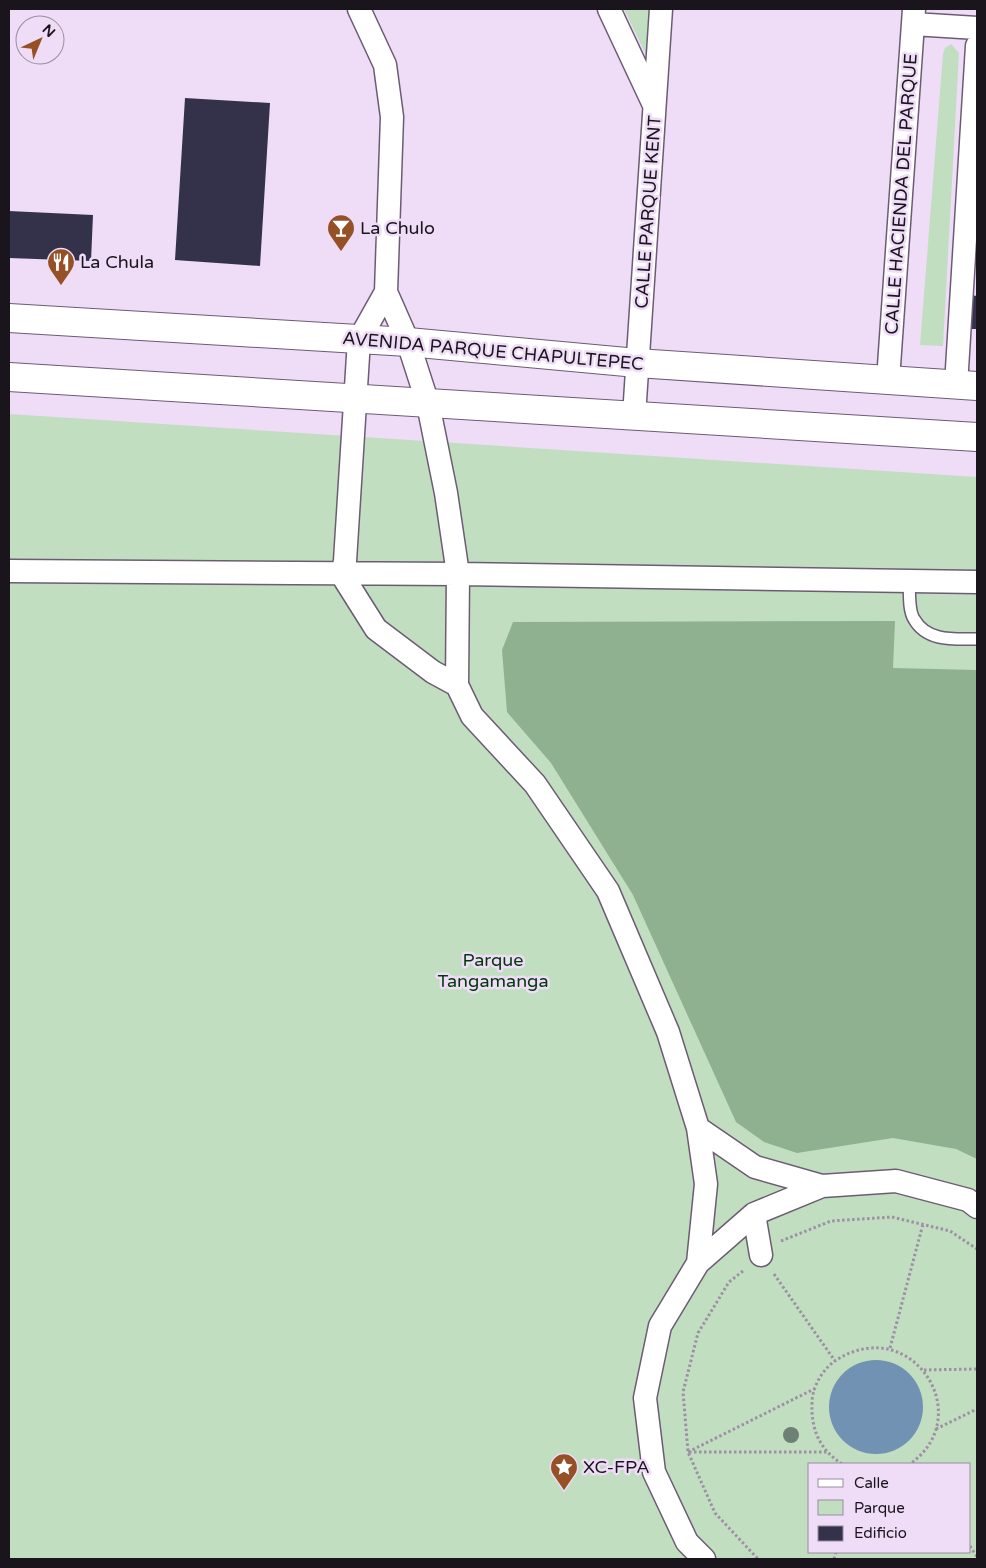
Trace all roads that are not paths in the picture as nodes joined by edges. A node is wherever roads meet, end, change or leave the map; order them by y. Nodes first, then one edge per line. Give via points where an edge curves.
1 (359, 9) edge
2 (609, 9) edge
3 (661, 9) edge
4 (914, 16) edge
5 (977, 28) edge
6 (977, 46) edge
7 (655, 107) junction
8 (386, 292) junction
9 (9, 318) edge
10 (359, 340) junction
11 (408, 342) junction
12 (637, 363) junction
13 (9, 377) edge
14 (888, 380) junction
15 (967, 386) edge
16 (356, 398) junction
17 (428, 404) junction
18 (634, 416) junction
19 (977, 437) edge
20 (9, 571) edge
21 (458, 574) junction
22 (342, 575) junction
23 (909, 580) junction
24 (977, 582) edge
25 (977, 639) edge
26 (458, 686) junction
27 (698, 1128) junction
28 (822, 1186) junction
29 (977, 1206) edge
30 (754, 1214) junction
31 (761, 1256) road end
32 (698, 1262) junction
33 (704, 1559) edge

1 - 8 street via 385,65 392,117
2 - 7 street
3 - 7 street, CALLE PARQUE KENT
4 - 5 street
4 - 14 street, CALLE HACIENDA DEL PARQUE
6 - 15 street
7 - 12 street, CALLE PARQUE KENT
8 - 10 street
8 - 11 street
9 - 10 main road, AVENIDA PARQUE CHAPULTEPEC
10 - 11 main road, AVENIDA PARQUE CHAPULTEPEC
10 - 16 street
11 - 12 main road, AVENIDA PARQUE CHAPULTEPEC
11 - 17 street
12 - 14 main road, AVENIDA PARQUE CHAPULTEPEC
12 - 18 street, CALLE PARQUE KENT
13 - 16 main road
14 - 15 main road, AVENIDA PARQUE CHAPULTEPEC
16 - 17 main road
16 - 22 street
17 - 18 main road
17 - 21 street
18 - 19 main road
20 - 22 street
21 - 22 street
21 - 23 street
21 - 26 street
22 - 26 street via 376,629 433,672
23 - 24 street
23 - 25 lane via 913,618 929,635
26 - 27 street via 472,716 535,784 608,891 668,1032
27 - 28 street via 754,1167
27 - 32 street via 706,1184
28 - 29 street via 896,1182 968,1200
28 - 30 street
30 - 31 street
30 - 32 street
32 - 33 street via 660,1326 645,1398 654,1472 687,1542

